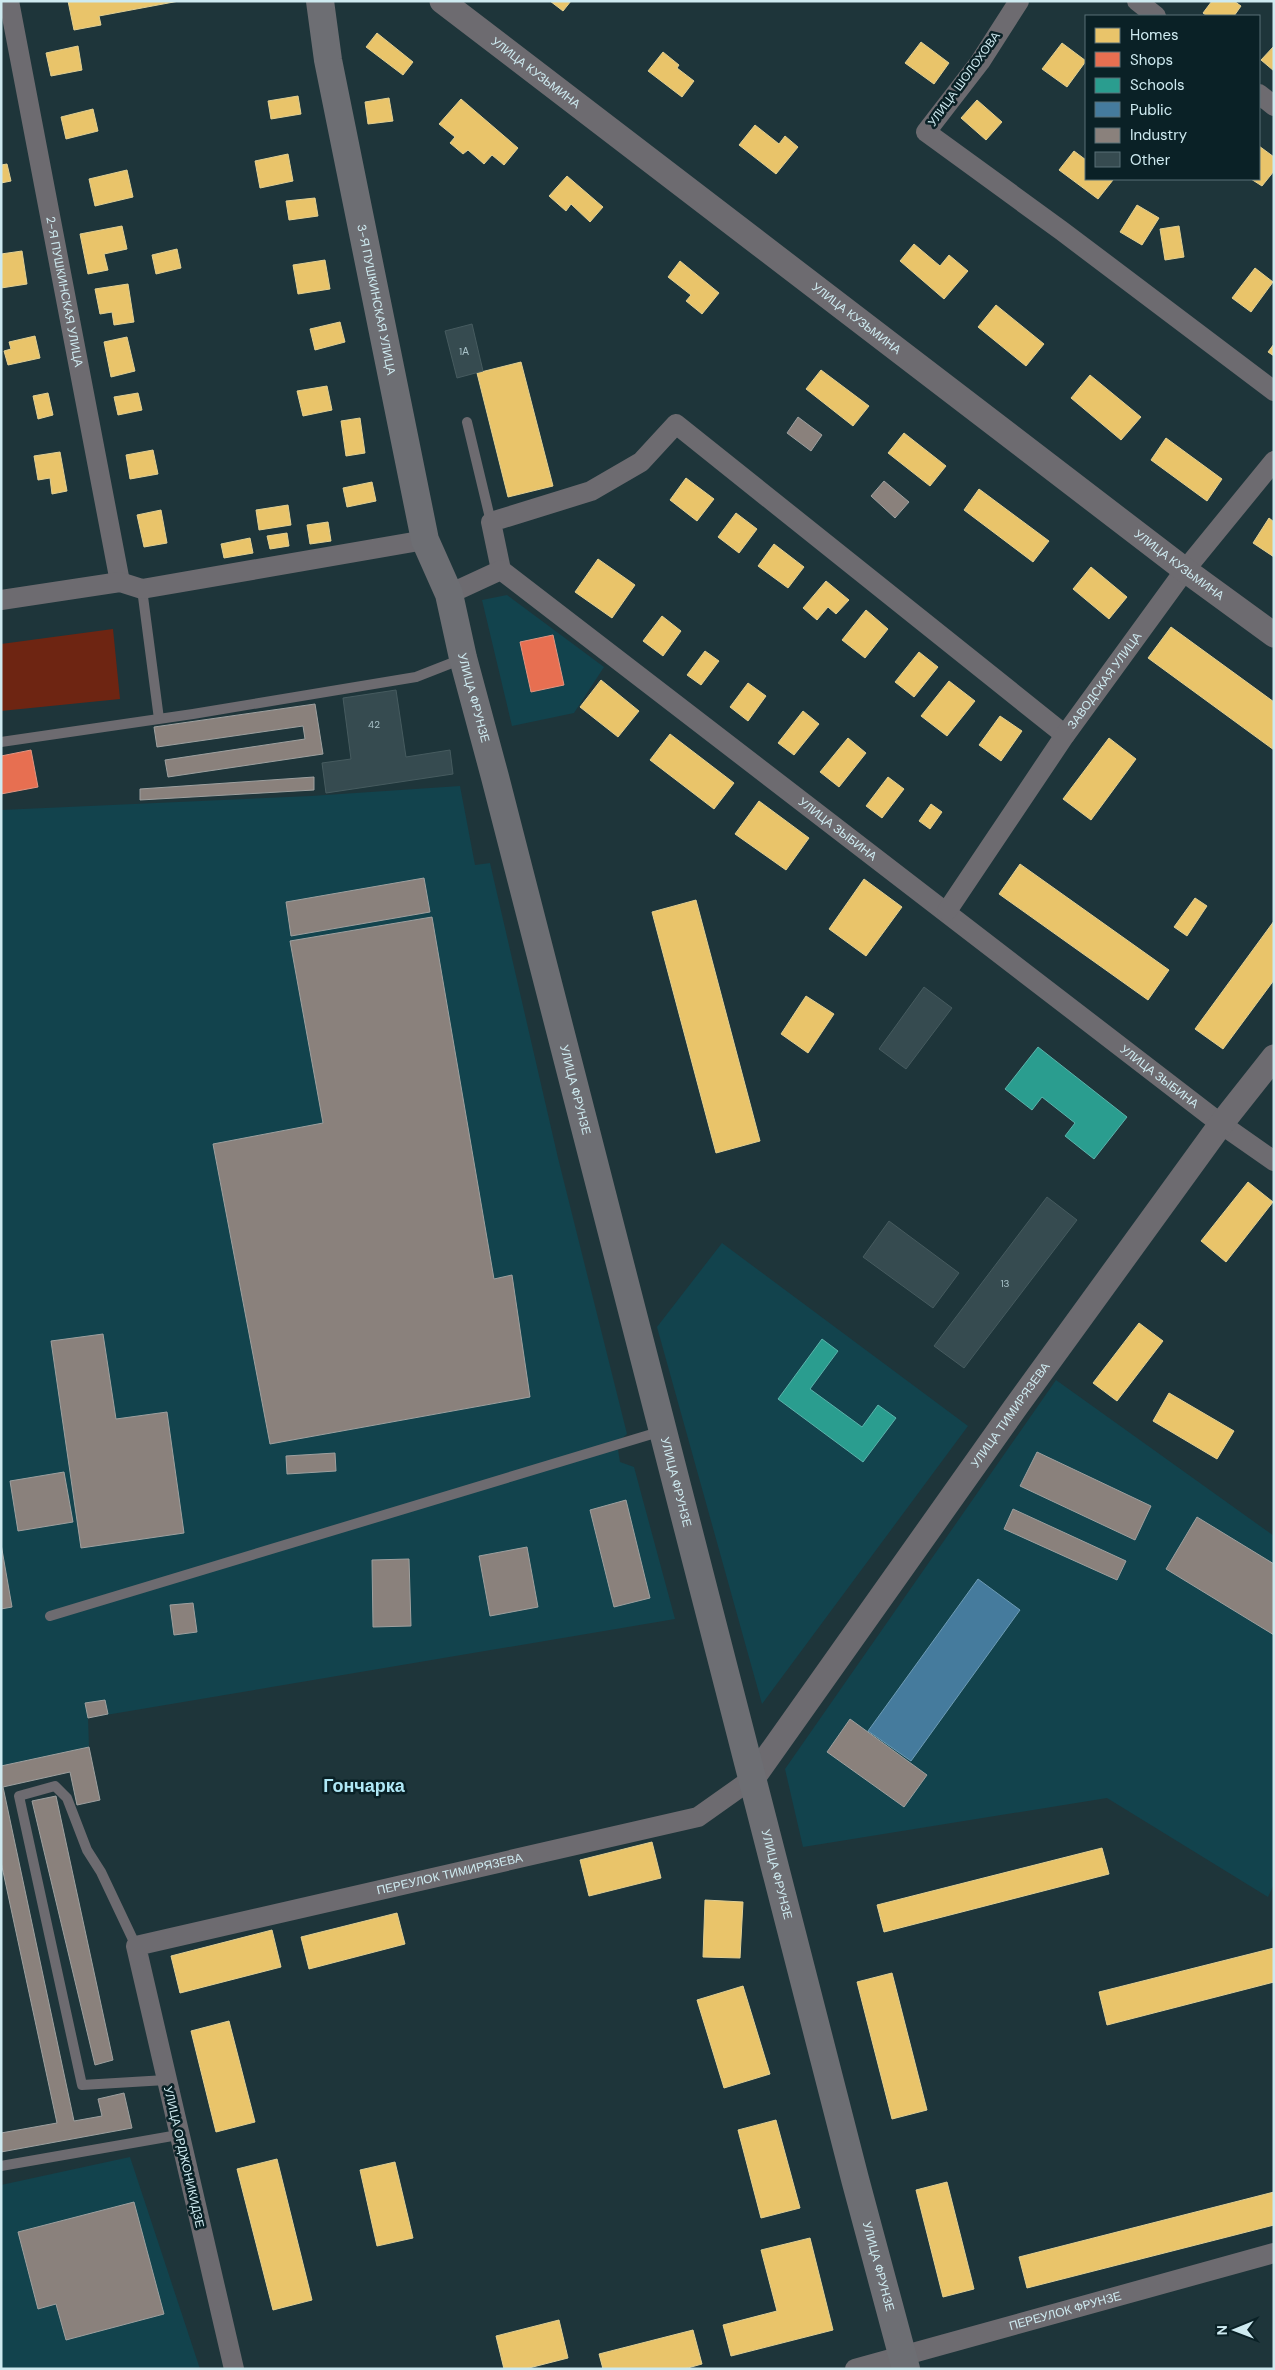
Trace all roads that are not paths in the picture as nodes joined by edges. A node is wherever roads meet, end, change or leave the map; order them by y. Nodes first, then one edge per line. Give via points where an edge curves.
1 (9, 1) edge
2 (320, 1) edge
3 (442, 1) edge
4 (1019, 1) edge
5 (1136, 1) edge
6 (1155, 15) edge
7 (1260, 95) edge
8 (1274, 106) edge
9 (1274, 391) edge
10 (467, 422) dead end
11 (1274, 461) edge
12 (491, 522) junction
13 (425, 540) junction
14 (501, 570) junction
15 (1185, 570) junction
16 (120, 582) junction
17 (142, 589) junction
18 (448, 594) junction
19 (1, 600) edge
20 (1274, 635) edge
21 (463, 658) junction
22 (159, 719) junction
23 (1065, 735) junction
24 (1, 742) edge
25 (947, 911) junction
26 (1274, 1057) edge
27 (1221, 1124) junction
28 (1274, 1161) edge
29 (663, 1430) junction
30 (50, 1616) dead end
31 (753, 1778) junction
32 (136, 1946) junction
33 (166, 2080) junction
34 (178, 2136) junction
35 (1, 2166) edge
36 (1274, 2253) edge
37 (905, 2362) edge
38 (234, 2369) edge
39 (855, 2369) edge

1 - 16 street, 2-Я ПУШКИНСКАЯ УЛИЦА
2 - 13 main road, 3-Я ПУШКИНСКАЯ УЛИЦА via 328,60
3 - 15 street, УЛИЦА КУЗЬМИНА
4 - 9 street, УЛИЦА ШОЛОХОВА via 980,62 926,132
5 - 6 street
7 - 8 street
10 - 12 lane
11 - 15 street, ЗАВОДСКАЯ УЛИЦА
12 - 14 street
12 - 23 street via 591,491 640,462 676,424
13 - 17 street
13 - 18 main road, 3-Я ПУШКИНСКАЯ УЛИЦА
14 - 18 street
14 - 25 street, УЛИЦА ЗЫБИНА
15 - 20 street, УЛИЦА КУЗЬМИНА
15 - 23 street, ЗАВОДСКАЯ УЛИЦА
16 - 17 street
16 - 19 street
17 - 22 lane
18 - 21 main road, УЛИЦА ФРУНЗЕ
21 - 22 lane via 416,677
21 - 29 main road, УЛИЦА ФРУНЗЕ
22 - 24 lane
23 - 25 street, ЗАВОДСКАЯ УЛИЦА
25 - 27 street, УЛИЦА ЗЫБИНА
26 - 27 street, УЛИЦА ТИМИРЯЗЕВА
27 - 28 street, УЛИЦА ЗЫБИНА
27 - 31 street, УЛИЦА ТИМИРЯЗЕВА
29 - 30 lane
29 - 31 main road, УЛИЦА ФРУНЗЕ
31 - 32 street, ПЕРЕУЛОК ТИМИРЯЗЕВА via 698,1817
31 - 37 main road, УЛИЦА ФРУНЗЕ
32 - 33 street, УЛИЦА ОРДЖОНИКИДЗЕ
32 - 33 lane via 87,1850 67,1798 55,1786 19,1796 82,2085
33 - 34 street, УЛИЦА ОРДЖОНИКИДЗЕ
34 - 35 lane
34 - 38 street, УЛИЦА ОРДЖОНИКИДЗЕ
36 - 37 street, ПЕРЕУЛОК ФРУНЗЕ
37 - 39 street, ПЕРЕУЛОК ФРУНЗЕ

